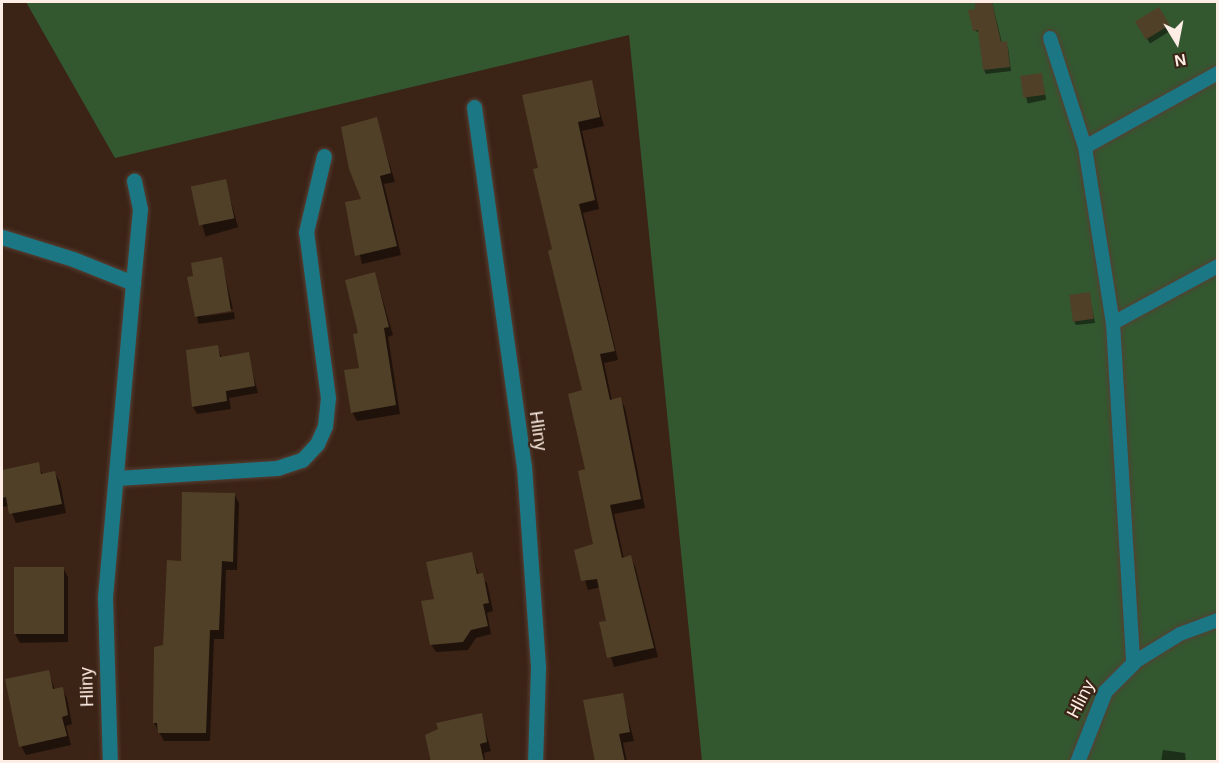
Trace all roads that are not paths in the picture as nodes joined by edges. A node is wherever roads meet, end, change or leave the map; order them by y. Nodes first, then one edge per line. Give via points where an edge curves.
1 (1050, 38) dead end
2 (1218, 73) edge
3 (474, 107) dead end
4 (1085, 147) junction
5 (324, 156) dead end
6 (134, 181) dead end
7 (2, 237) edge
8 (1218, 266) edge
9 (133, 283) junction
10 (1113, 323) junction
11 (117, 478) junction
12 (1218, 620) edge
13 (1133, 663) junction
14 (110, 762) edge
15 (535, 762) edge
16 (1077, 762) edge

1 - 4 lane
2 - 4 lane
3 - 15 street, Hliny via 525,477 538,668
4 - 10 lane
5 - 11 street via 306,232 328,398 325,426 317,444 302,460 277,468
6 - 9 street, Hliny via 140,209
7 - 9 street
8 - 10 lane
9 - 11 street, Hliny
10 - 13 lane
11 - 14 street, Hliny via 105,598
12 - 13 lane via 1180,634
13 - 16 street, Hliny via 1105,691

